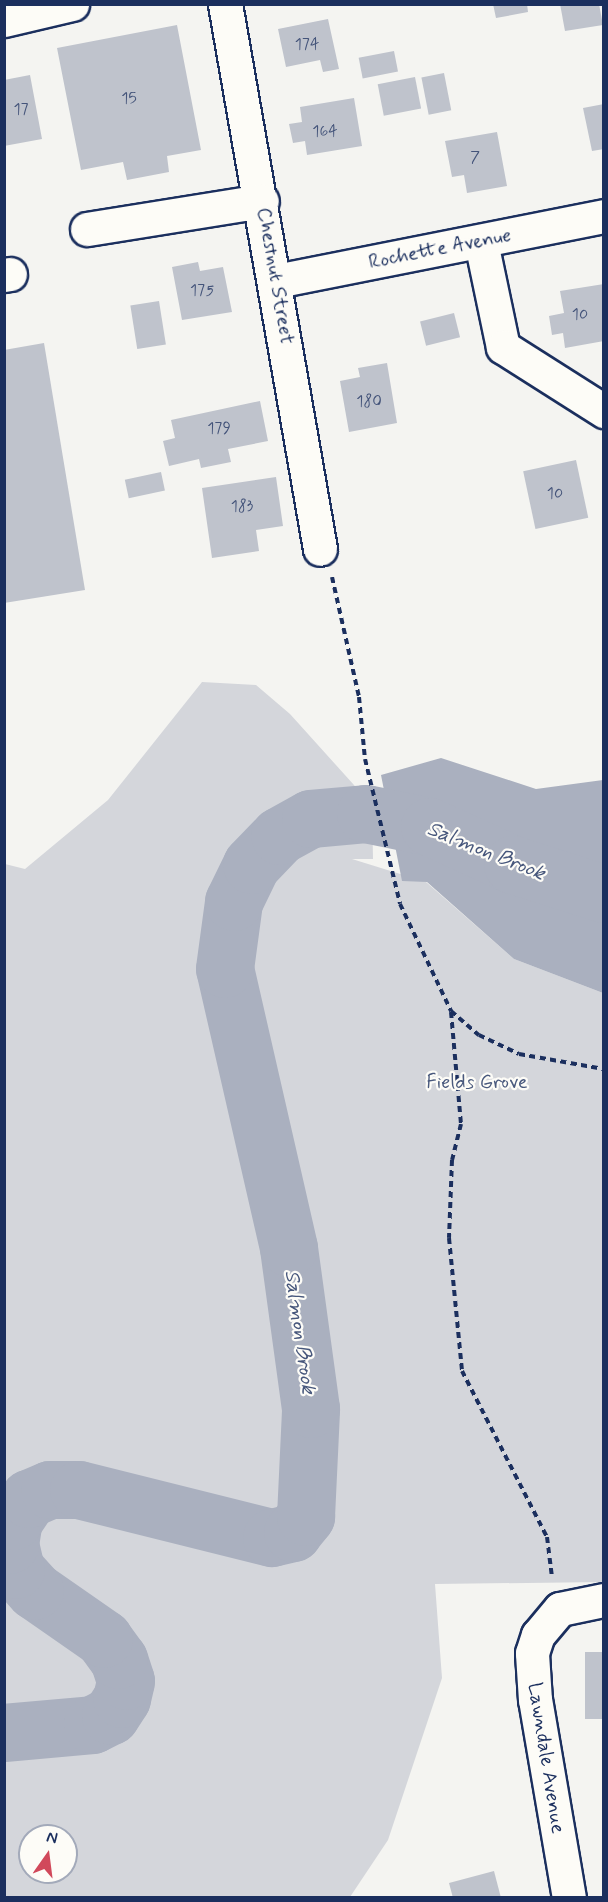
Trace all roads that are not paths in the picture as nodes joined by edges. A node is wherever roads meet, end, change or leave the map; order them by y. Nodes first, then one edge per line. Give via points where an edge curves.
1 (72, 4) edge
2 (225, 4) edge
3 (4, 20) edge
4 (262, 201) junction
5 (603, 216) edge
6 (87, 229) dead end
7 (481, 242) junction
8 (276, 281) junction
9 (603, 411) edge
10 (320, 549) road end
11 (603, 1600) edge
12 (569, 1898) edge

1 - 3 street
2 - 4 street, Chestnut Street
4 - 6 street
4 - 8 street, Chestnut Street
5 - 7 street, Rochette Avenue
7 - 8 street, Rochette Avenue
7 - 9 street via 503,347
8 - 10 street, Chestnut Street
11 - 12 street, Lawndale Avenue via 574,1603 547,1622 532,1653 532,1674

